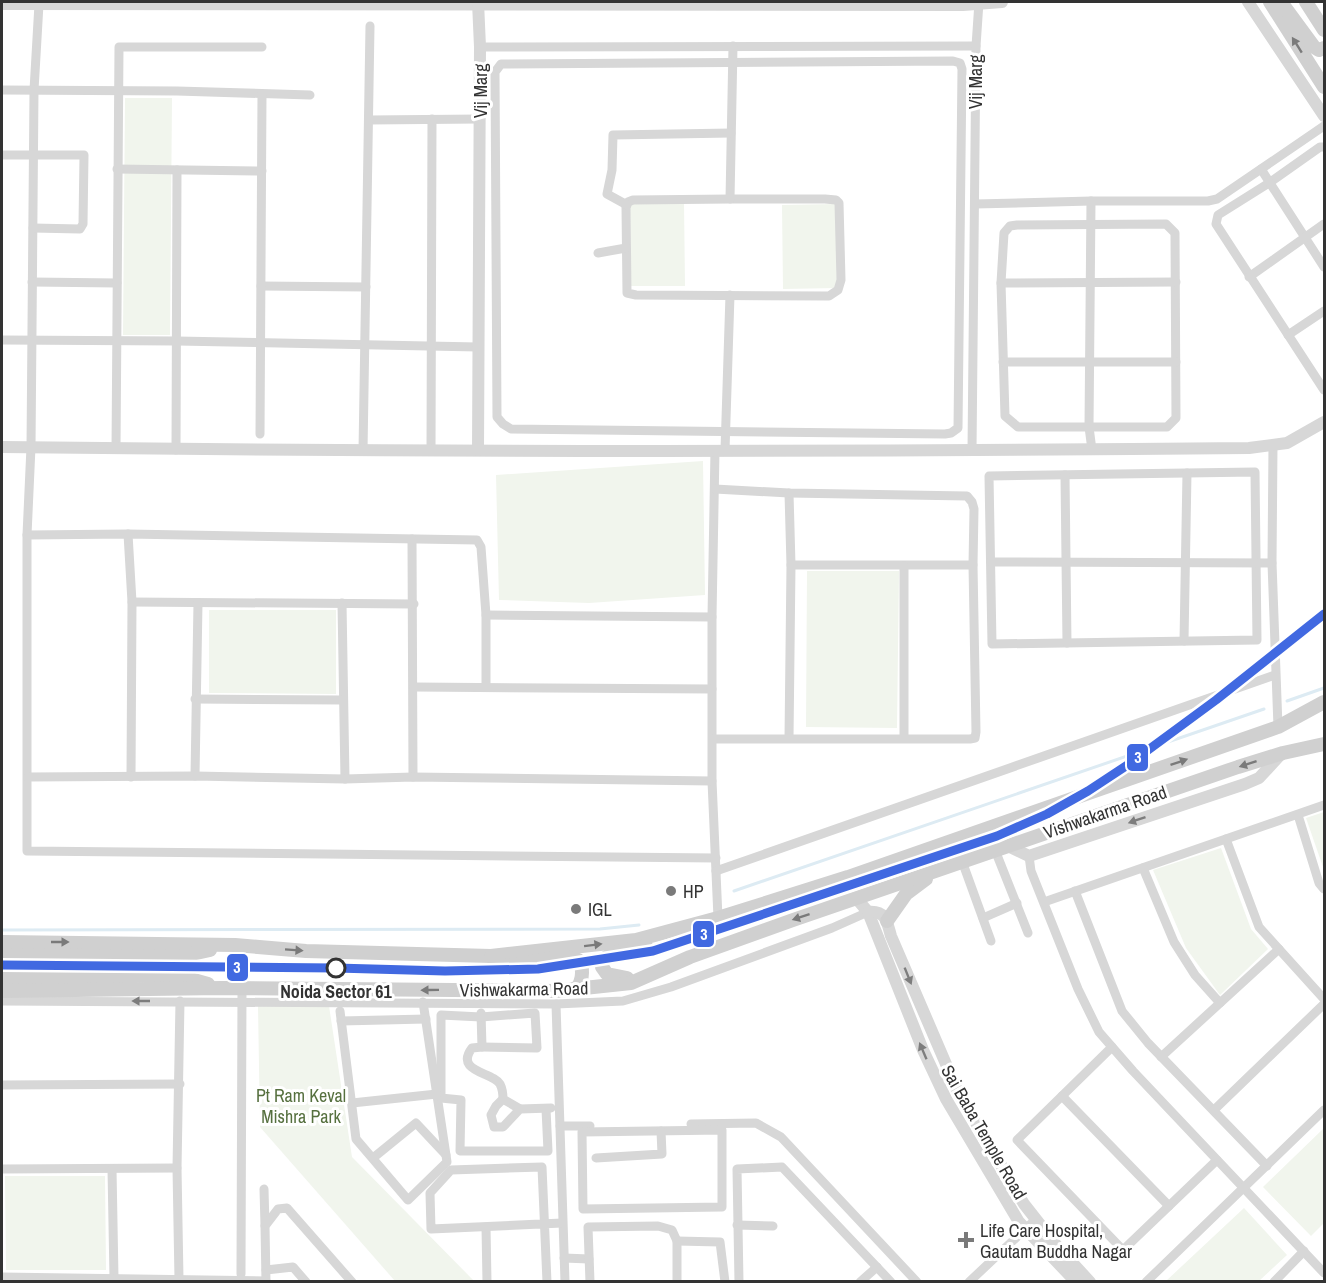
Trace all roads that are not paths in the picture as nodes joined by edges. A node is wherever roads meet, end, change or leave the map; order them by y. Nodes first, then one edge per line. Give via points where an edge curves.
1 (1002, 2) edge
2 (1248, 2) edge
3 (1270, 2) edge
4 (1281, 2) edge
5 (1305, 2) edge
6 (478, 3) edge
7 (979, 3) edge
8 (2, 4) edge
9 (39, 4) junction
10 (370, 26) dead end
11 (1324, 30) edge
12 (262, 46) dead end
13 (733, 46) junction
14 (976, 46) junction
15 (480, 47) junction
16 (1324, 48) edge
17 (733, 63) junction
18 (1323, 83) edge
19 (2, 90) edge
20 (34, 90) junction
21 (118, 91) junction
22 (262, 94) junction
23 (310, 95) dead end
24 (1324, 116) edge
25 (432, 119) junction
26 (480, 119) junction
27 (369, 120) junction
28 (1324, 126) edge
29 (731, 133) junction
30 (1324, 147) edge
31 (2, 154) edge
32 (34, 155) junction
33 (117, 169) junction
34 (1261, 169) junction
35 (177, 170) junction
36 (262, 171) junction
37 (1269, 183) junction
38 (730, 199) junction
39 (1091, 201) junction
40 (975, 204) junction
41 (627, 205) junction
42 (1324, 224) edge
43 (1091, 225) junction
44 (33, 228) junction
45 (1305, 237) junction
46 (626, 248) junction
47 (598, 253) dead end
48 (1324, 267) edge
49 (1249, 276) junction
50 (1089, 281) junction
51 (33, 282) junction
52 (1176, 282) junction
53 (117, 283) junction
54 (1001, 283) junction
55 (261, 286) junction
56 (366, 287) junction
57 (730, 295) junction
58 (1324, 311) edge
59 (1288, 335) junction
60 (32, 339) junction
61 (2, 340) edge
62 (116, 340) junction
63 (177, 341) junction
64 (261, 343) junction
65 (365, 345) junction
66 (431, 347) junction
67 (478, 347) junction
68 (1089, 360) junction
69 (1003, 362) junction
70 (1176, 362) junction
71 (1324, 390) edge
72 (1324, 422) edge
73 (1089, 427) junction
74 (727, 431) junction
75 (260, 434) dead end
76 (1273, 445) junction
77 (2, 447) edge
78 (31, 447) junction
79 (116, 448) junction
80 (176, 450) junction
81 (478, 450) junction
82 (720, 450) junction
83 (1092, 450) junction
84 (363, 451) junction
85 (430, 451) junction
86 (972, 451) junction
87 (1187, 473) junction
88 (1065, 475) junction
89 (715, 489) junction
90 (789, 493) junction
91 (128, 534) junction
92 (27, 535) junction
93 (412, 539) junction
94 (991, 562) junction
95 (1066, 562) junction
96 (1185, 562) junction
97 (1256, 563) junction
98 (1272, 563) junction
99 (791, 565) junction
100 (904, 566) junction
101 (973, 566) junction
102 (132, 602) junction
103 (198, 603) junction
104 (342, 603) junction
105 (414, 604) junction
106 (486, 615) junction
107 (712, 617) junction
108 (1184, 641) junction
109 (1067, 643) junction
110 (1275, 675) junction
111 (414, 687) junction
112 (486, 687) junction
113 (712, 689) junction
114 (195, 699) junction
115 (343, 700) junction
116 (1324, 702) edge
117 (1324, 712) edge
118 (1284, 724) junction
119 (789, 738) junction
120 (904, 738) junction
121 (713, 739) junction
122 (1324, 744) edge
123 (1283, 753) junction
124 (195, 776) junction
125 (28, 777) junction
126 (130, 777) junction
127 (413, 777) junction
128 (345, 779) junction
129 (712, 781) junction
130 (1324, 806) edge
131 (1298, 815) junction
132 (1226, 839) junction
133 (1002, 848) junction
134 (1029, 856) junction
135 (716, 858) junction
136 (962, 861) junction
137 (948, 866) junction
138 (1143, 868) junction
139 (716, 871) junction
140 (1324, 889) edge
141 (1075, 891) junction
142 (857, 899) junction
143 (1044, 902) junction
144 (1017, 903) junction
145 (868, 912) junction
146 (718, 918) junction
147 (983, 918) junction
148 (887, 921) junction
149 (1029, 933) dead end
150 (654, 935) junction
151 (991, 941) dead end
152 (2, 942) edge
153 (235, 945) junction
154 (1279, 949) junction
155 (2, 956) edge
156 (491, 956) junction
157 (2, 979) edge
158 (634, 981) junction
159 (222, 988) junction
160 (575, 990) junction
161 (2, 991) edge
162 (242, 995) junction
163 (474, 999) junction
164 (1324, 999) edge
165 (2, 1001) edge
166 (180, 1001) junction
167 (423, 1002) junction
168 (1220, 1003) junction
169 (556, 1004) junction
170 (1324, 1004) edge
171 (481, 1017) junction
172 (426, 1019) junction
173 (482, 1047) junction
174 (1112, 1047) junction
175 (1161, 1057) junction
176 (180, 1084) junction
177 (2, 1085) edge
178 (437, 1094) junction
179 (1062, 1096) junction
180 (503, 1098) junction
181 (352, 1103) junction
182 (546, 1108) junction
183 (559, 1108) junction
184 (520, 1109) junction
185 (1214, 1110) junction
186 (1324, 1110) edge
187 (560, 1126) junction
188 (661, 1131) junction
189 (446, 1155) junction
190 (373, 1158) junction
191 (596, 1158) dead end
192 (1217, 1160) junction
193 (1267, 1166) junction
194 (177, 1168) junction
195 (2, 1169) edge
196 (112, 1169) junction
197 (572, 1173) junction
198 (1244, 1188) junction
199 (264, 1189) dead end
200 (1169, 1206) junction
201 (1036, 1219) junction
202 (562, 1223) junction
203 (544, 1224) junction
204 (265, 1226) junction
205 (737, 1226) junction
206 (773, 1226) dead end
207 (486, 1227) junction
208 (1026, 1228) junction
209 (677, 1241) junction
210 (1304, 1251) junction
211 (564, 1258) junction
212 (589, 1258) junction
213 (877, 1267) junction
214 (266, 1270) junction
215 (1324, 1273) edge
216 (2, 1277) edge
217 (114, 1278) junction
218 (180, 1279) junction
219 (240, 1279) edge
220 (266, 1281) edge
221 (306, 1281) edge
222 (352, 1281) edge
223 (487, 1281) edge
224 (547, 1281) edge
225 (565, 1281) edge
226 (590, 1281) edge
227 (677, 1281) edge
228 (725, 1281) edge
229 (739, 1281) edge
230 (860, 1281) edge
231 (891, 1281) edge
232 (917, 1281) edge
233 (969, 1281) edge
234 (1076, 1281) edge
235 (1090, 1281) edge
236 (1146, 1281) edge
237 (1274, 1281) edge

1 - 7 street
2 - 24 street
18 -> 3 main road
4 - 16 main road via 1314,47
5 - 11 main road
6 - 7 street
6 - 9 street
6 - 15 street
7 - 14 street
8 - 9 street
9 - 20 street
10 - 27 street
12 - 21 street via 119,47
13 - 14 street, Vij Marg
13 - 15 street, Vij Marg
13 - 17 street
14 - 40 street, Vij Marg
15 - 26 street, Vij Marg
17 - 29 street
17 - 74 street via 509,62 501,64 495,72 497,417 511,429
17 - 74 street via 960,63 959,420 958,428 945,434
19 - 20 street
20 - 21 street
20 - 32 street
21 - 22 street
21 - 33 street
22 - 23 street
22 - 36 street
25 - 26 street
25 - 27 street
25 - 66 street
26 - 67 street, Vij Marg
27 - 56 street
28 - 34 street
29 - 38 street
29 - 41 street via 613,135 607,194
30 - 37 street
31 - 32 street
32 - 44 street
32 - 44 street via 84,155 80,229
33 - 35 street
33 - 53 street
34 - 37 street
34 - 39 street via 1208,201
35 - 36 street
35 - 63 street
36 - 55 street
37 - 45 street
37 - 49 street via 1218,215 1215,224
38 - 41 street via 633,200
38 - 57 street via 839,202 841,280 838,290 829,296
39 - 40 street
39 - 43 street
40 - 86 street, Vij Marg
41 - 46 street
42 - 45 street
43 - 50 street
43 - 52 street via 1166,224 1175,233
43 - 54 street via 1010,226 1004,233
44 - 51 street
45 - 48 street
45 - 49 street
46 - 47 street
46 - 57 street via 629,295
49 - 59 street
50 - 52 street
50 - 54 street
50 - 68 street
51 - 53 street
51 - 60 street
52 - 70 street
53 - 62 street
54 - 69 street
55 - 56 street
55 - 64 street
56 - 65 street
57 - 74 street
58 - 59 street
59 - 71 street
60 - 61 street
60 - 62 street
60 - 78 street
62 - 63 street
62 - 79 street
63 - 64 street
63 - 80 street
64 - 65 street
64 - 75 street
65 - 66 street
65 - 84 street
66 - 67 street
66 - 85 street
67 - 81 street, Vij Marg
68 - 69 street
68 - 70 street
68 - 73 street
69 - 73 street via 1005,416 1018,427
70 - 73 street via 1176,418 1167,427
72 - 76 street via 1287,443
73 - 83 street
74 - 82 street
76 - 83 street
76 - 98 street
77 - 78 street
78 - 79 street
78 - 92 street
79 - 80 street
80 - 84 street
81 - 82 street
81 - 85 street
82 - 86 street
82 - 89 street
83 - 86 street
84 - 85 street
87 - 88 street
87 - 96 street
87 - 97 street via 1255,472
88 - 94 street via 989,476
88 - 95 street
89 - 90 street
89 - 107 street
90 - 99 street
90 - 101 street via 967,496 974,509
91 - 92 street
91 - 93 street
91 - 102 street
92 - 125 street
93 - 105 street
93 - 106 street via 477,540 481,547
94 - 95 street
94 - 109 street via 992,644
95 - 96 street
95 - 109 street
96 - 97 street
96 - 108 street
97 - 98 street
97 - 108 street via 1257,640
98 - 110 street
99 - 100 street
99 - 119 street
100 - 101 street
100 - 120 street
101 - 120 street via 975,738
102 - 103 street
102 - 126 street
103 - 104 street
103 - 114 street
104 - 105 street
104 - 115 street
105 - 111 street
106 - 107 street
106 - 112 street
107 - 113 street
108 - 109 street
110 - 118 street
110 - 139 street
111 - 112 street
111 - 127 street
112 - 113 street
113 - 121 street
114 - 115 street
114 - 124 street
115 - 128 street
116 - 118 main road, Vishwakarma Road
117 - 118 main road
146 -> 118 main road, Vishwakarma Road
119 - 120 street
119 - 121 street
121 - 129 street
122 - 123 main road, Vishwakarma Road
123 -> 133 main road, Vishwakarma Road
123 -> 134 street via 1259,778 1245,784
124 - 126 street
124 - 128 street
125 - 126 street
125 - 135 street via 27,851
127 - 128 street
127 - 129 street
129 - 135 street
130 - 131 street
131 - 132 street
131 - 140 street
132 - 138 street
132 - 154 street via 1258,927
133 - 134 street
133 - 136 main road, Vishwakarma Road
133 - 144 street
134 - 143 street
135 - 139 street
136 - 137 main road, Vishwakarma Road
136 - 147 street
137 - 142 main road, Vishwakarma Road
137 - 148 main road via 912,887
138 - 141 street
138 - 168 street via 1174,942 1195,975
139 - 146 street
141 - 143 street
141 - 175 street via 1122,1011
142 - 145 street, Sai Baba Temple Road
142 -> 158 main road, Vishwakarma Road via 690,957
143 - 174 street via 1078,989 1099,1032
144 - 147 street
144 - 149 street
145 - 148 street, Sai Baba Temple Road via 879,912
145 - 169 street via 652,993 623,1001
208 -> 145 street, Sai Baba Temple Road via 946,1099
146 - 150 main road, Vishwakarma Road
147 - 151 street
148 -> 201 street, Sai Baba Temple Road via 958,1092
156 -> 150 main road, Vishwakarma Road
150 - 158 main road via 647,946 608,955 602,962 607,974
152 -> 153 main road
153 - 155 main road via 178,957
153 -> 156 main road, Vishwakarma Road
154 - 164 street
154 - 168 street
156 - 160 main road via 506,966 566,957 577,959 582,973
157 - 159 main road via 176,975
158 - 160 main road, Vishwakarma Road
159 - 161 main road
159 - 162 main road, Vishwakarma Road
160 - 163 main road, Vishwakarma Road
163 -> 162 main road, Vishwakarma Road
162 - 166 street
162 - 167 street
162 - 219 street
163 - 167 street
163 - 169 street
163 - 171 street
166 -> 165 street
166 - 176 street
167 - 172 street
168 - 175 street
169 - 183 street
170 - 185 street
171 - 173 street
171 - 173 street via 534,1014 537,1048
171 - 182 street via 441,1015 441,1098 462,1100 460,1151 548,1151
172 - 178 street
172 - 181 street via 340,1016
173 - 180 street via 472,1048 469,1063 474,1070 501,1084
174 - 179 street
174 - 192 street
175 - 185 street
176 - 177 street
176 - 194 street
178 - 181 street
178 - 189 street
179 - 200 street
179 - 200 street via 1017,1140 1123,1250
180 - 184 street
180 - 184 street via 491,1115 494,1127 503,1127
181 - 190 street via 356,1139
182 - 183 street
182 - 184 street
183 - 187 street
185 - 193 street
186 - 193 street
187 - 197 street
187 - 232 street via 756,1123 781,1137
188 - 191 street via 662,1154
188 - 197 street via 582,1132
188 - 197 street via 722,1130 722,1207 583,1209
189 - 190 street via 416,1123
189 - 190 street via 447,1162 408,1200
192 - 198 street
192 - 200 street
193 - 198 street
194 - 196 street
194 - 218 street
195 - 196 street
196 - 217 street
197 - 202 street
198 - 210 street
198 - 236 street
199 - 204 street
201 - 208 street
201 - 235 street, Sai Baba Temple Road
202 - 203 street
202 - 211 street
203 - 207 street
203 - 207 street via 542,1167 451,1170 430,1193 431,1229
203 - 224 street
204 - 214 street
204 - 222 street via 278,1209 287,1208
205 - 206 street
205 - 213 street via 737,1169 782,1167
205 - 229 street
207 - 223 street
208 - 233 street
208 - 234 street, Sai Baba Temple Road
209 - 212 street via 672,1230 658,1226 588,1227
209 - 227 street
209 - 228 street via 720,1242
210 - 215 street
210 - 237 street
211 - 212 street
211 - 225 street
212 - 226 street
213 - 230 street
213 - 231 street
214 - 220 street
214 - 221 street via 293,1267
216 - 217 street
217 - 218 street
218 - 219 street
219 - 220 street

